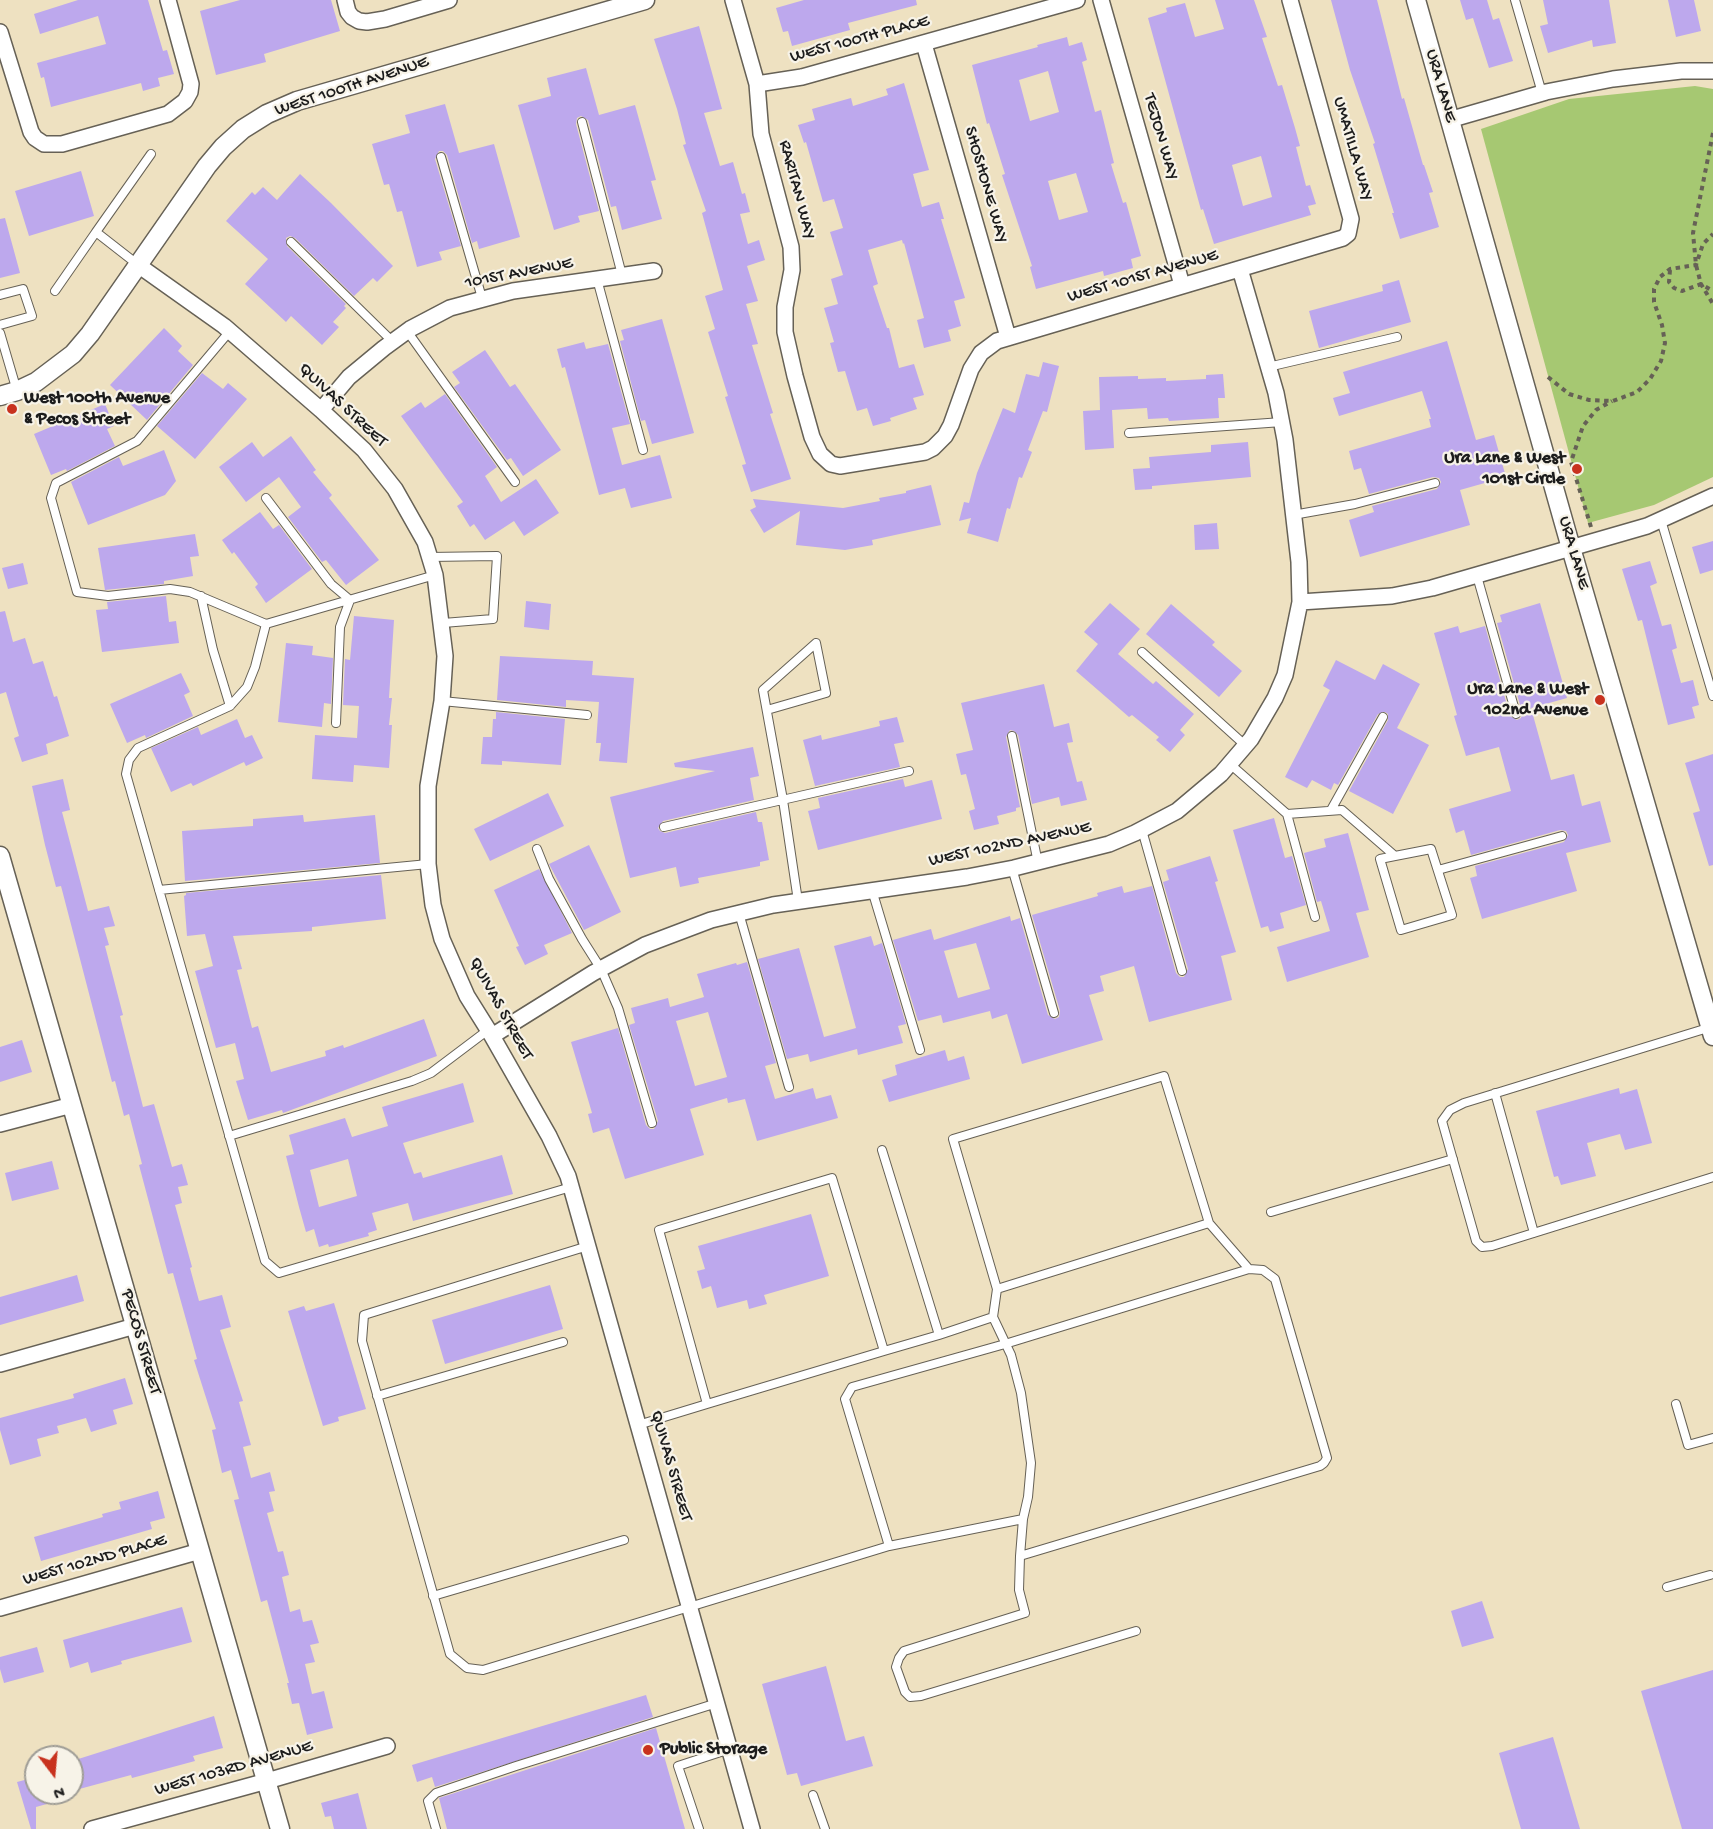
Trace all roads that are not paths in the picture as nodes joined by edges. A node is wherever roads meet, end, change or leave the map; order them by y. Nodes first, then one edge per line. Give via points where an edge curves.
1 (168, 0) edge
2 (345, 0) edge
3 (645, 0) edge
4 (733, 0) edge
5 (1077, 0) edge
6 (1101, 0) edge
7 (1290, 0) edge
8 (1416, 0) edge
9 (1515, 0) edge
10 (442, 2) edge
11 (0, 32) edge
12 (924, 44) junction
13 (1713, 71) edge
14 (757, 84) junction
15 (1542, 93) junction
16 (1449, 120) junction
17 (582, 122) dead end
18 (151, 154) dead end
19 (441, 158) dead end
20 (96, 232) junction
21 (291, 242) dead end
22 (138, 265) junction
23 (1240, 269) junction
24 (654, 271) dead end
25 (621, 275) junction
26 (597, 279) junction
27 (1182, 285) junction
28 (55, 291) dead end
29 (0, 295) edge
30 (482, 298) junction
31 (0, 325) edge
32 (230, 331) junction
33 (407, 331) junction
34 (0, 333) edge
35 (1008, 337) junction
36 (1397, 337) dead end
37 (393, 342) junction
38 (1268, 367) junction
39 (8, 393) edge
40 (321, 410) junction
41 (1282, 423) junction
42 (1129, 433) dead end
43 (644, 450) dead end
44 (824, 459) joint
45 (515, 482) dead end
46 (1435, 483) dead end
47 (1713, 496) edge
48 (266, 498) dead end
49 (1293, 515) junction
50 (1660, 520) junction
51 (1571, 548) junction
52 (429, 556) junction
53 (435, 575) junction
54 (1477, 576) junction
55 (201, 596) junction
56 (350, 600) junction
57 (1300, 602) junction
58 (442, 623) junction
59 (266, 624) junction
60 (1142, 652) dead end
61 (1713, 696) edge
62 (442, 700) junction
63 (230, 706) junction
64 (767, 710) junction
65 (1516, 714) dead end
66 (587, 715) dead end
67 (1383, 717) dead end
68 (336, 723) dead end
69 (1012, 736) dead end
70 (1246, 746) junction
71 (1230, 764) junction
72 (909, 771) dead end
73 (783, 800) junction
74 (1331, 810) junction
75 (1287, 814) junction
76 (664, 827) dead end
77 (1142, 830) junction
78 (1562, 836) dead end
79 (537, 849) dead end
80 (0, 856) edge
81 (1395, 856) junction
82 (1038, 863) junction
83 (428, 864) junction
84 (1012, 868) junction
85 (1438, 870) junction
86 (4, 885) edge
87 (159, 890) junction
88 (872, 890) junction
89 (798, 901) junction
90 (739, 913) junction
91 (1315, 917) dead end
92 (601, 969) junction
93 (1182, 971) dead end
94 (1054, 1013) dead end
95 (1712, 1030) edge
96 (490, 1033) junction
97 (920, 1050) dead end
98 (789, 1087) dead end
99 (1495, 1093) junction
100 (72, 1105) junction
101 (652, 1123) dead end
102 (0, 1124) edge
103 (229, 1136) junction
104 (882, 1150) dead end
105 (1453, 1159) junction
106 (1713, 1178) edge
107 (571, 1186) junction
108 (1271, 1212) dead end
109 (1209, 1223) junction
110 (1534, 1233) junction
111 (588, 1246) junction
112 (1249, 1269) junction
113 (997, 1289) junction
114 (993, 1317) junction
115 (135, 1326) junction
116 (939, 1335) junction
117 (563, 1342) dead end
118 (1005, 1344) junction
119 (884, 1351) junction
120 (0, 1364) edge
121 (377, 1396) junction
122 (707, 1404) junction
123 (1676, 1404) dead end
124 (638, 1425) junction
125 (1713, 1438) edge
126 (1023, 1519) junction
127 (624, 1540) dead end
128 (889, 1546) junction
129 (200, 1551) junction
130 (1020, 1556) junction
131 (1710, 1575) dead end
132 (1667, 1587) dead end
133 (433, 1596) junction
134 (689, 1606) junction
135 (0, 1608) edge
136 (1136, 1631) dead end
137 (717, 1703) junction
138 (387, 1746) dead end
139 (729, 1749) junction
140 (267, 1781) junction
141 (813, 1795) dead end
142 (92, 1829) edge
143 (280, 1829) edge
144 (436, 1829) edge
145 (699, 1829) edge
146 (752, 1829) edge
147 (825, 1829) edge

1 - 11 street via 191,84 186,101 168,114 53,145 35,138
2 - 10 street via 348,12 367,22
3 - 22 street, WEST 100TH AVENUE via 297,101 267,114 243,129 207,166
4 - 14 street, RARITAN WAY
5 - 12 street, WEST 100TH PLACE
6 - 27 street, TEJON WAY
7 - 23 street, UMATILLA WAY via 1351,225 1343,238
8 - 16 street, URA LANE
9 - 15 lane
12 - 14 street, WEST 100TH PLACE via 802,77
12 - 35 street, SHOSHONE WAY
13 - 15 street via 1613,79
14 - 44 street, RARITAN WAY via 761,134 793,257 785,332 812,437
15 - 16 street
16 - 51 street, URA LANE
17 - 25 lane
18 - 20 lane
19 - 30 lane
20 - 22 lane
20 - 28 lane
21 - 37 lane
22 - 32 street, QUIVAS STREET
22 - 39 street, WEST 100TH AVENUE via 73,354 36,382
23 - 27 street, WEST 101ST AVENUE
23 - 38 street, WEST 101ST AVENUE
24 - 25 street, 101ST AVENUE
25 - 26 street, 101ST AVENUE
26 - 30 street, 101ST AVENUE
26 - 43 lane
27 - 35 street, WEST 101ST AVENUE
29 - 31 lane via 23,289 32,316
30 - 33 street, 101ST AVENUE via 450,308
32 - 40 street, QUIVAS STREET
32 - 55 lane via 137,441 56,483 51,498 77,592 108,596 170,589
33 - 37 street, 101ST AVENUE
33 - 45 lane
34 - 39 lane
35 - 44 street, WEST 101ST AVENUE via 981,353 971,369 951,425 933,448 840,466
36 - 38 lane
37 - 40 street, 101ST AVENUE via 349,377
38 - 41 street, WEST 101ST AVENUE
40 - 52 street, QUIVAS STREET via 379,467 415,523
41 - 42 lane
41 - 49 street, WEST 101ST AVENUE
46 - 49 lane via 1356,504
47 - 50 street
48 - 56 lane via 331,584
49 - 57 street, WEST 101ST AVENUE
50 - 51 street
50 - 61 lane
51 - 54 street
51 - 95 street, URA LANE
52 - 53 street, QUIVAS STREET
52 - 58 lane via 497,556 493,619
53 - 56 lane
53 - 58 street, QUIVAS STREET
54 - 57 street via 1392,596
54 - 65 lane
55 - 59 lane
55 - 63 lane
56 - 59 lane
56 - 68 lane via 340,627
57 - 70 street, WEST 102ND AVENUE via 1285,675 1264,720
58 - 62 street, QUIVAS STREET
59 - 63 lane via 247,687
60 - 70 lane
62 - 66 lane
62 - 83 street, QUIVAS STREET via 428,786
63 - 87 lane via 138,748 129,760 126,774
64 - 64 lane via 826,693 816,643 764,690
64 - 73 lane
67 - 74 lane
69 - 82 lane
70 - 71 street, WEST 102ND AVENUE
71 - 75 lane
71 - 77 street, WEST 102ND AVENUE via 1177,811
72 - 73 lane
73 - 76 lane
73 - 89 lane
74 - 75 lane
74 - 81 lane via 1342,810
75 - 91 lane
77 - 82 street, WEST 102ND AVENUE via 1108,844
77 - 93 lane
78 - 85 lane
79 - 92 lane via 549,879
80 - 86 street, PECOS STREET
81 - 85 lane via 1431,849
81 - 85 lane via 1380,860 1401,930 1452,915
82 - 84 street, WEST 102ND AVENUE
83 - 87 lane
83 - 96 street, QUIVAS STREET via 442,939 467,996
84 - 88 street, WEST 102ND AVENUE
84 - 94 lane
86 - 100 street, PECOS STREET
87 - 103 lane
88 - 89 street, WEST 102ND AVENUE
88 - 97 lane
89 - 90 street, WEST 102ND AVENUE
90 - 92 street, WEST 102ND AVENUE via 645,945
90 - 98 lane
92 - 96 street, WEST 102ND AVENUE
92 - 101 lane via 618,1008
95 - 99 lane
96 - 103 lane via 431,1073 412,1081
96 - 107 street, QUIVAS STREET via 549,1136
99 - 105 lane via 1450,1110 1442,1121
99 - 110 lane
100 - 102 street
100 - 115 street, PECOS STREET
103 - 107 lane via 265,1261 279,1273
104 - 116 lane
105 - 108 lane
105 - 110 lane via 1476,1241 1482,1247
106 - 110 lane
107 - 111 street, QUIVAS STREET
109 - 112 lane
109 - 113 lane
109 - 113 lane via 1164,1076 953,1139
111 - 121 lane via 364,1315 362,1341
111 - 124 street, QUIVAS STREET
112 - 118 lane
112 - 130 lane via 1263,1270 1275,1279 1327,1458 1324,1463
113 - 114 lane
114 - 116 lane
114 - 118 lane
115 - 120 street
115 - 129 street, PECOS STREET
116 - 119 lane
117 - 121 lane
118 - 126 lane via 1021,1393 1031,1463
118 - 128 lane via 852,1388 847,1393 845,1399
119 - 122 lane
119 - 122 lane via 832,1178 659,1230
121 - 133 lane
122 - 124 lane
123 - 125 lane via 1688,1445
124 - 134 street, QUIVAS STREET
126 - 128 lane
126 - 130 lane
127 - 133 lane
128 - 134 lane
129 - 135 street, WEST 102ND PLACE
129 - 140 street, PECOS STREET
130 - 136 lane via 1019,1590 1025,1613 904,1651 896,1667 910,1697
131 - 132 lane
133 - 134 lane via 450,1654 467,1668 483,1670
134 - 137 street, QUIVAS STREET
137 - 139 street, QUIVAS STREET
137 - 144 lane via 436,1793 428,1801
138 - 140 street, WEST 103RD AVENUE
139 - 145 lane via 678,1766
139 - 146 street, QUIVAS STREET
140 - 142 street, WEST 103RD AVENUE
140 - 143 street, PECOS STREET
141 - 147 lane

